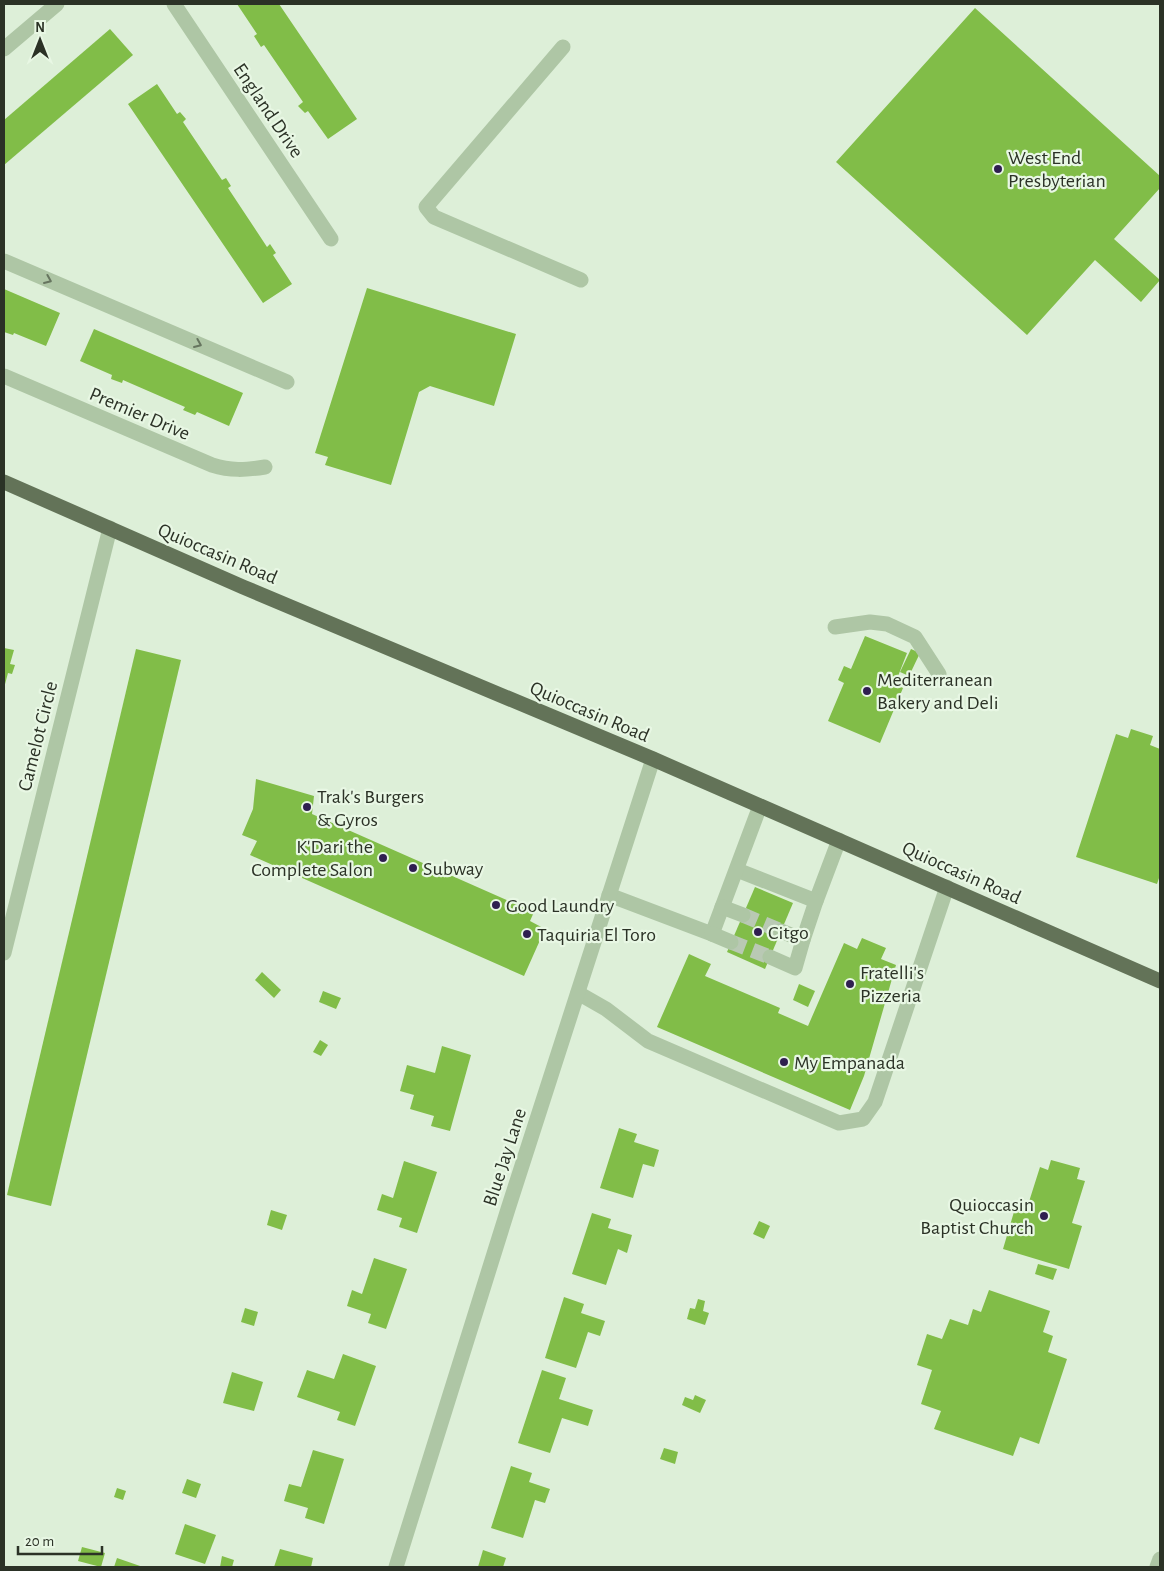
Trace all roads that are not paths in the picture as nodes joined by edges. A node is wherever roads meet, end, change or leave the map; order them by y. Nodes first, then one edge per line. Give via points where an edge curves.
1 (57, 4) edge
2 (174, 4) edge
3 (564, 47) dead end
4 (4, 49) edge
5 (330, 239) dead end
6 (4, 261) edge
7 (581, 280) dead end
8 (4, 376) edge
9 (287, 382) dead end
10 (265, 467) dead end
11 (4, 482) edge
12 (110, 528) junction
13 (835, 627) dead end
14 (939, 674) dead end
15 (653, 760) junction
16 (760, 806) junction
17 (839, 840) junction
18 (737, 870) junction
19 (947, 887) junction
20 (609, 894) junction
21 (816, 902) junction
22 (722, 908) junction
23 (743, 915) tunnel mouth
24 (781, 931) tunnel mouth
25 (712, 934) junction
26 (803, 940) junction
27 (731, 942) tunnel mouth
28 (4, 953) edge
29 (770, 957) tunnel mouth
30 (1160, 981) edge
31 (578, 993) junction
32 (1160, 1559) edge
33 (396, 1567) edge
34 (1157, 1567) edge

1 - 4 street
2 - 5 street, England Drive
3 - 7 street via 426,207 434,217
6 -> 9 street
8 - 10 street, Premier Drive via 226,470
11 - 12 main road, Quioccasin Road
12 - 15 main road, Quioccasin Road
12 - 28 street, Camelot Circle
13 - 14 street via 870,622 887,624 915,637
15 - 16 main road, Quioccasin Road
15 - 20 street, Blue Jay Lane
16 - 17 main road, Quioccasin Road
16 - 18 street
17 - 19 main road, Quioccasin Road
17 - 21 street
18 - 21 street
18 - 22 street
19 - 30 main road, Quioccasin Road
19 - 31 street via 875,1102 863,1119 839,1123 648,1041 606,1009
20 - 25 street
20 - 31 street, Blue Jay Lane
21 - 26 street
22 - 23 street
22 - 25 street
24 - 26 street
25 - 27 street
26 - 29 street via 794,968
31 - 33 street, Blue Jay Lane
32 - 34 street

